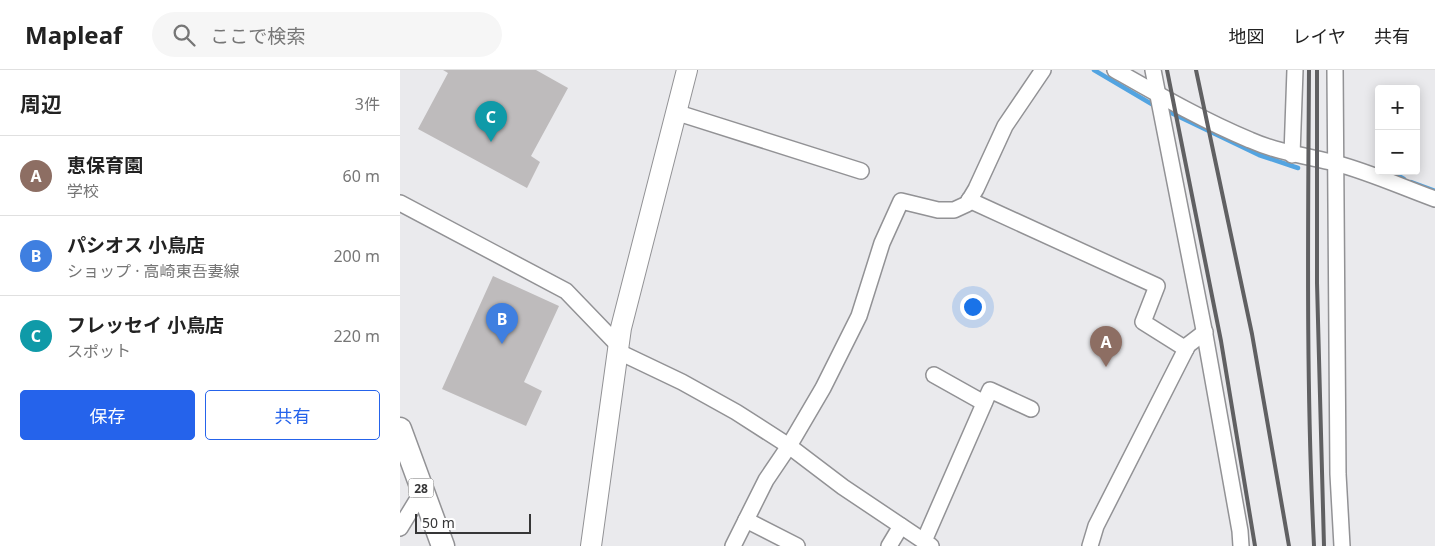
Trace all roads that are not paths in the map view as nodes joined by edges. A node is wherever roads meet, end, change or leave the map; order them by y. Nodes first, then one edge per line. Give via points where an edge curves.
1 (687, 70) edge
2 (1042, 70) edge
3 (1115, 70) edge
4 (1153, 70) edge
5 (1295, 70) edge
6 (1335, 70) edge
7 (1158, 95) junction
8 (675, 112) junction
9 (1292, 155) junction
10 (1335, 163) junction
11 (861, 171) dead end
12 (1435, 199) edge
13 (969, 200) junction
14 (400, 203) edge
15 (1205, 332) junction
16 (618, 348) junction
17 (1186, 349) junction
18 (934, 375) dead end
19 (984, 403) junction
20 (1031, 409) dead end
21 (401, 434) edge
22 (789, 446) junction
23 (422, 492) junction
24 (746, 520) junction
25 (901, 526) junction
26 (400, 528) edge
27 (928, 544) edge
28 (443, 546) edge
29 (591, 546) edge
30 (733, 546) edge
31 (797, 546) edge
32 (889, 546) edge
33 (1090, 546) edge
34 (1241, 546) edge
35 (1342, 546) edge

1 - 8 street
2 - 13 street via 1005,126
3 - 7 street
4 - 7 street
5 - 9 street
6 - 10 street
7 - 9 street via 1251,141
7 - 15 street
8 - 11 street
8 - 16 street
9 - 10 street
10 - 12 street
10 - 35 street via 1338,474
13 - 17 street via 1157,286 1142,322
13 - 22 street via 954,210 938,210 901,201 882,243 859,316
14 - 16 street via 566,291
15 - 17 street
15 - 34 street
16 - 22 street via 736,412
16 - 29 street
17 - 33 street via 1096,526
18 - 19 street
19 - 20 street via 990,390
19 - 27 street
21 - 23 main road, 28
22 - 24 street via 766,480
22 - 25 street
23 - 26 street
23 - 28 main road, 28
24 - 30 street
24 - 31 street
25 - 27 street
25 - 32 street

